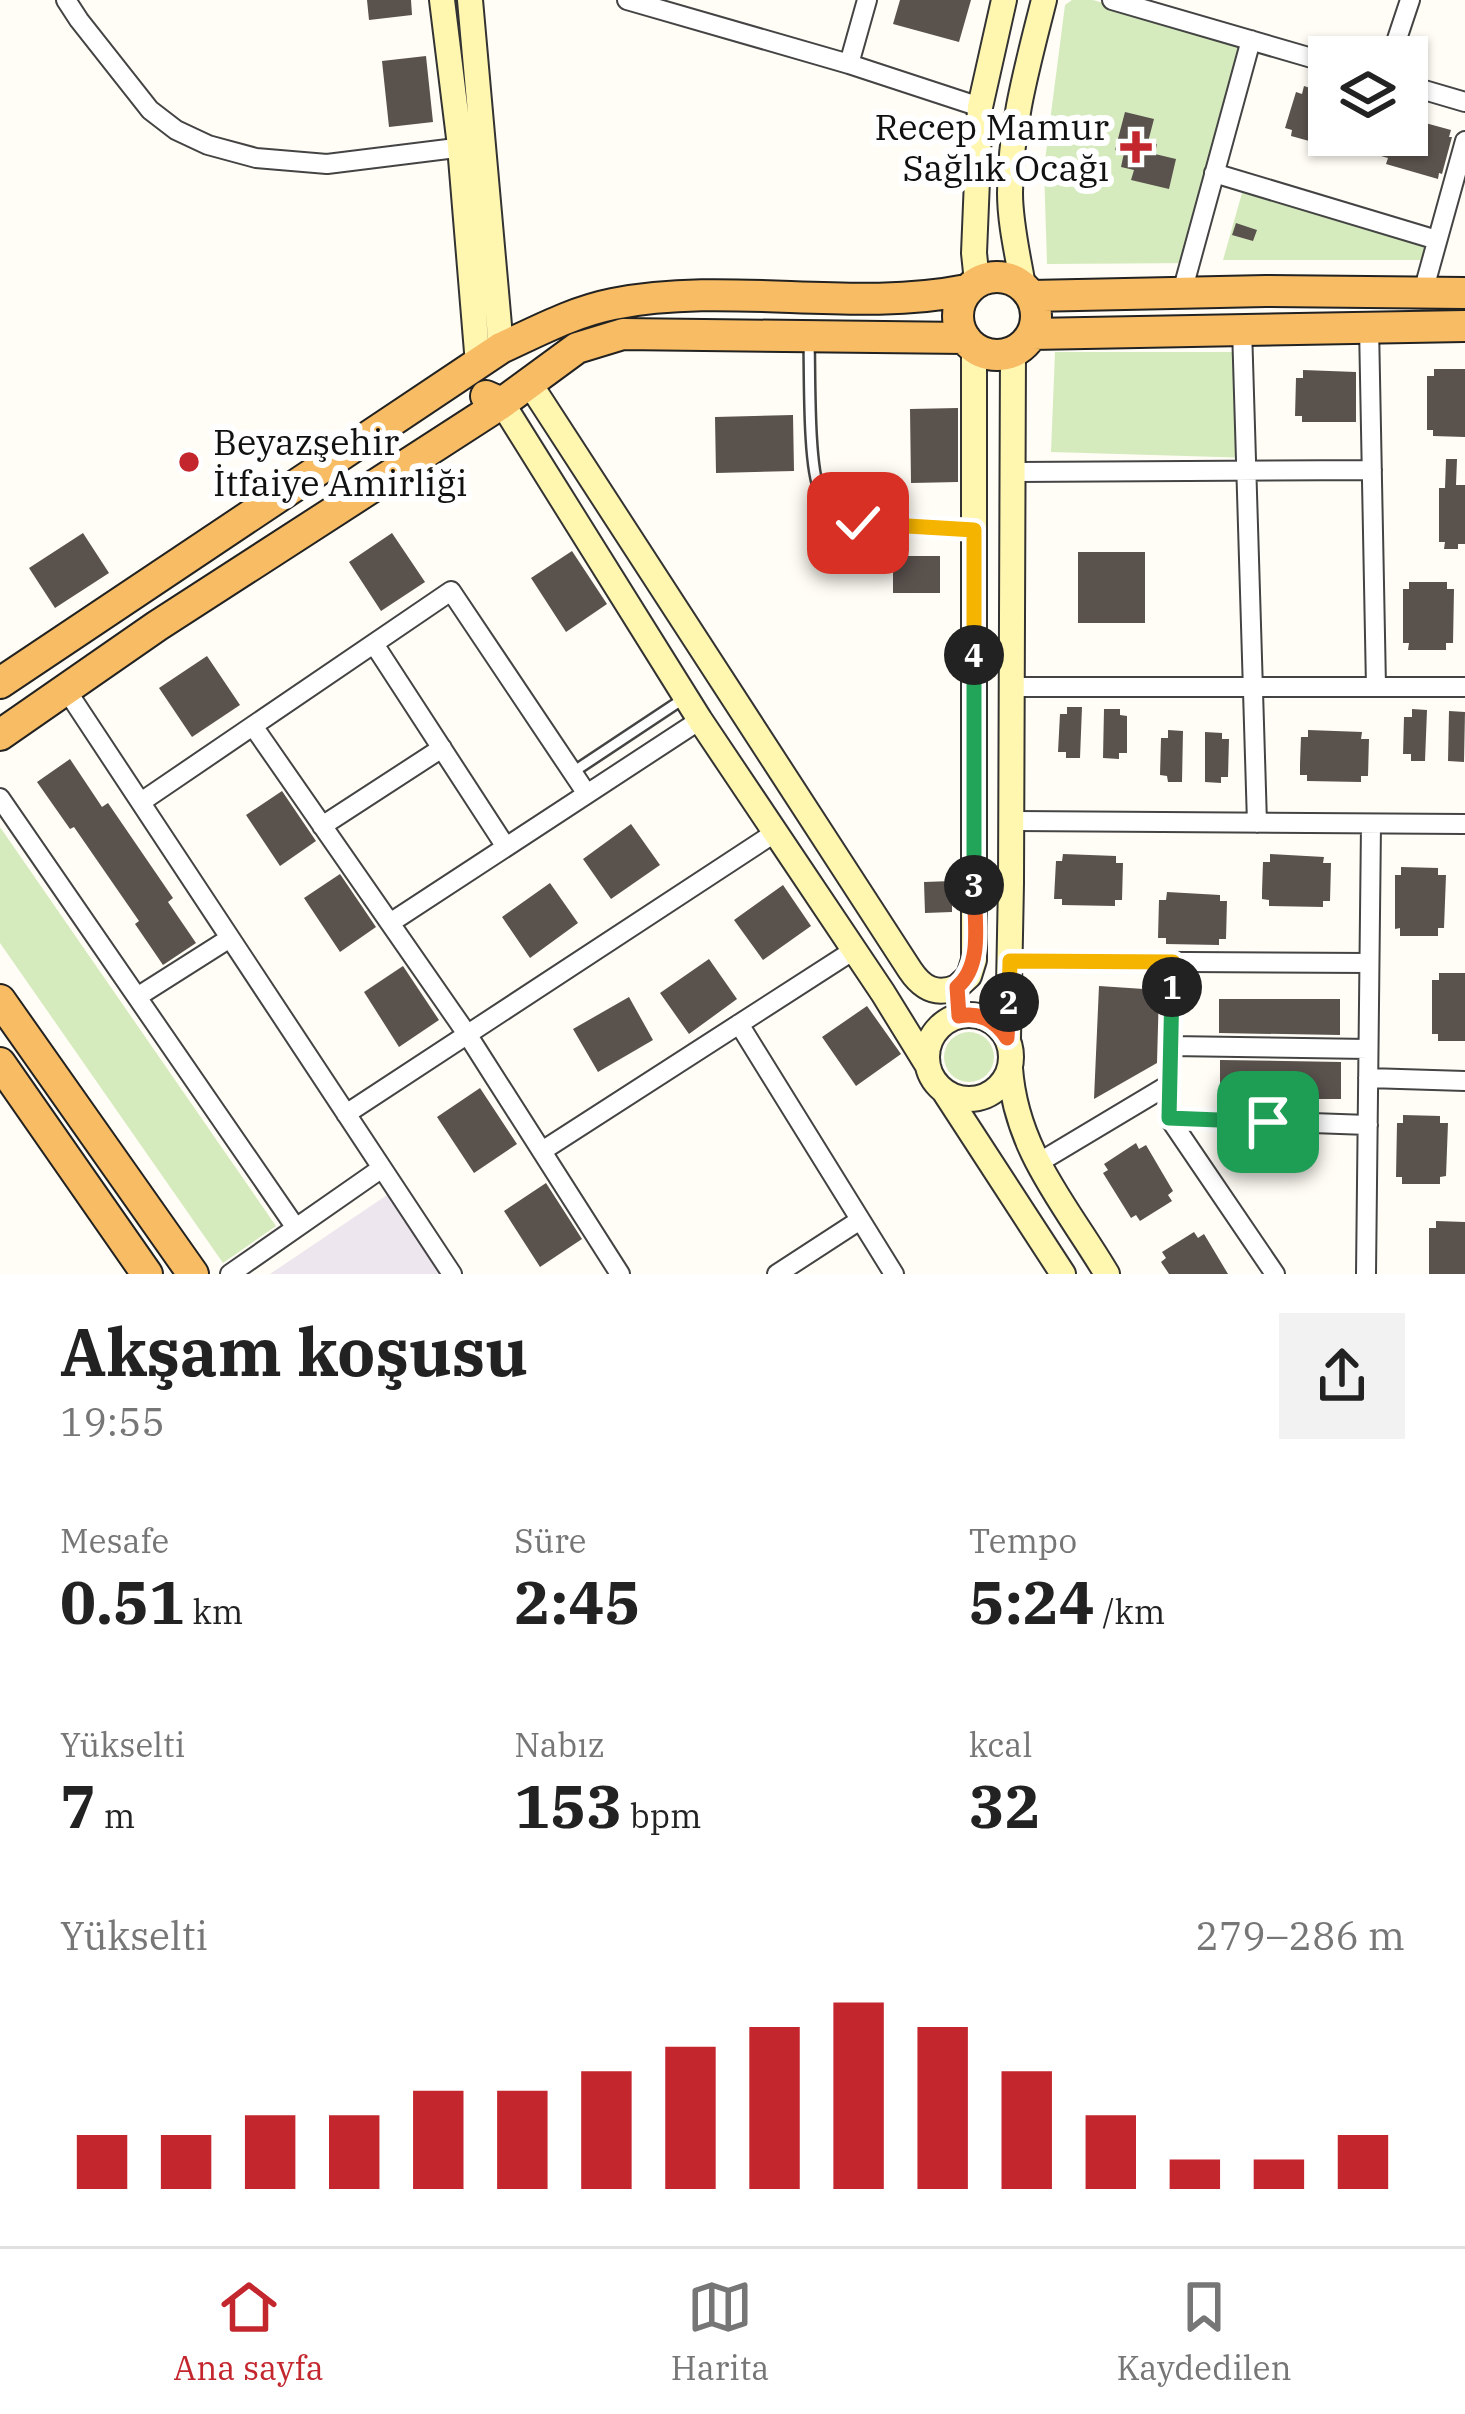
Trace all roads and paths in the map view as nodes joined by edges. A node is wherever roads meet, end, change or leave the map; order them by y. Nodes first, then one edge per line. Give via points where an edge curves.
1 (66, 0) edge
2 (442, 0) edge
3 (470, 0) edge
4 (866, 0) edge
5 (1004, 0) edge
6 (1044, 0) edge
7 (1112, 0) edge
8 (1410, 0) edge
9 (635, 1) edge
10 (1398, 36) edge
11 (1251, 40) junction
12 (1308, 57) edge
13 (849, 64) junction
14 (1428, 91) edge
15 (1465, 102) edge
16 (980, 107) junction
17 (1016, 117) junction
18 (1465, 141) edge
19 (471, 146) junction
20 (1214, 173) junction
21 (1437, 240) junction
22 (972, 286) junction
23 (1027, 291) junction
24 (1182, 292) junction
25 (1423, 292) junction
26 (1465, 292) edge
27 (1370, 326) junction
28 (1465, 326) edge
29 (1243, 328) junction
30 (809, 336) junction
31 (969, 343) junction
32 (1023, 343) junction
33 (490, 356) junction
34 (530, 384) junction
35 (502, 403) junction
36 (1372, 470) junction
37 (1246, 471) junction
38 (1013, 472) junction
39 (974, 530) junction
40 (135, 593) junction
41 (157, 626) junction
42 (374, 644) junction
43 (42, 655) junction
44 (0, 683) edge
45 (1012, 687) junction
46 (1253, 687) junction
47 (1376, 687) junction
48 (1465, 687) edge
49 (67, 691) junction
50 (686, 697) junction
51 (700, 720) junction
52 (253, 726) junction
53 (0, 735) edge
54 (442, 748) junction
55 (573, 772) junction
56 (587, 794) junction
57 (0, 798) edge
58 (140, 802) junction
59 (1011, 821) junction
60 (1257, 823) junction
61 (1370, 824) junction
62 (1465, 824) edge
63 (322, 826) junction
64 (776, 832) junction
65 (506, 847) junction
66 (390, 923) junction
67 (230, 938) junction
68 (854, 950) junction
69 (1010, 961) junction
70 (1173, 962) junction
71 (1369, 963) junction
72 (957, 987) junction
73 (137, 998) junction
74 (0, 1000) edge
75 (959, 1016) junction
76 (739, 1024) junction
77 (467, 1034) junction
78 (1007, 1038) junction
79 (1171, 1046) junction
80 (1368, 1049) junction
81 (0, 1063) edge
82 (928, 1066) junction
83 (1010, 1068) junction
84 (1368, 1078) junction
85 (1465, 1081) edge
86 (1170, 1084) junction
87 (944, 1091) junction
88 (346, 1114) junction
89 (1169, 1118) junction
90 (1368, 1125) junction
91 (542, 1151) junction
92 (1038, 1163) junction
93 (382, 1168) junction
94 (860, 1220) junction
95 (296, 1228) junction
96 (1051, 1270) edge
97 (146, 1274) edge
98 (193, 1274) edge
99 (230, 1274) edge
100 (452, 1274) edge
101 (620, 1274) edge
102 (777, 1274) edge
103 (894, 1274) edge
104 (1107, 1274) edge
105 (1275, 1274) edge
106 (1366, 1274) edge

1 - 19 street via 150,110 208,146 327,164
2 - 19 main road
3 - 19 main road
4 - 13 street
5 - 16 main road
6 - 17 main road
7 - 11 street
8 - 10 street
9 - 13 street
11 - 12 street
11 - 20 street
13 - 16 street
14 - 15 street
16 - 17 main road
16 - 22 main road
17 - 23 main road via 1010,194
18 - 21 street
19 - 33 main road
20 - 21 street
20 - 24 street
21 - 25 street
22 - 23 highway via 1001,276
22 - 31 highway via 958,313
22 - 33 highway via 898,298 634,301 572,316
23 - 24 highway
23 - 32 highway via 1036,321
24 - 25 highway
25 - 26 highway
27 - 28 highway
27 - 29 highway
27 - 36 street
29 - 32 highway
29 - 37 street
30 - 31 highway
30 - 34 highway via 622,334 577,348
30 - 39 lane via 814,474 826,500 864,525
31 - 32 highway via 1000,355
31 - 39 main road
32 - 38 main road
33 - 34 highway via 509,350
33 - 35 highway via 477,381
33 - 40 highway
34 - 35 highway
34 - 72 main road via 910,970 926,988
35 - 41 highway
35 - 50 main road
36 - 37 street
36 - 47 street
37 - 38 street
37 - 46 street
38 - 45 main road
39 - 72 main road via 974,960
40 - 41 highway
40 - 43 highway
41 - 49 highway
42 - 52 street
42 - 54 street
42 - 55 street via 451,591
43 - 44 highway
43 - 49 highway
45 - 46 street
45 - 59 main road
46 - 47 street
46 - 60 street
47 - 48 street
49 - 53 highway
49 - 58 street
50 - 51 main road
50 - 55 lane
51 - 56 street
51 - 64 main road
52 - 58 street
52 - 63 street
54 - 63 street
54 - 65 street
55 - 56 street
56 - 65 street
57 - 73 street
58 - 67 street
59 - 60 street
59 - 69 main road
60 - 61 street
61 - 62 street
61 - 71 street
63 - 66 street
64 - 68 main road
64 - 77 street
65 - 66 street
66 - 77 street
67 - 73 street
67 - 88 street
68 - 76 street
68 - 82 main road
69 - 70 street
69 - 78 main road
70 - 71 street
70 - 79 street
71 - 80 street
72 - 75 main road
73 - 95 street
74 - 98 highway
75 - 78 main road via 986,1017
75 - 82 main road via 932,1036
76 - 91 street
76 - 94 street
77 - 88 street
77 - 91 street
78 - 83 main road
79 - 80 street
79 - 86 street
80 - 84 street
81 - 97 highway
82 - 87 main road
83 - 87 main road via 983,1097
83 - 92 main road via 1021,1127
84 - 85 street
84 - 90 street
86 - 89 street
86 - 92 street
87 - 96 main road
88 - 93 street
89 - 90 street
89 - 105 street
90 - 106 street
91 - 101 street
92 - 104 main road
93 - 95 street
93 - 100 street
94 - 102 street
94 - 103 street
95 - 99 street

